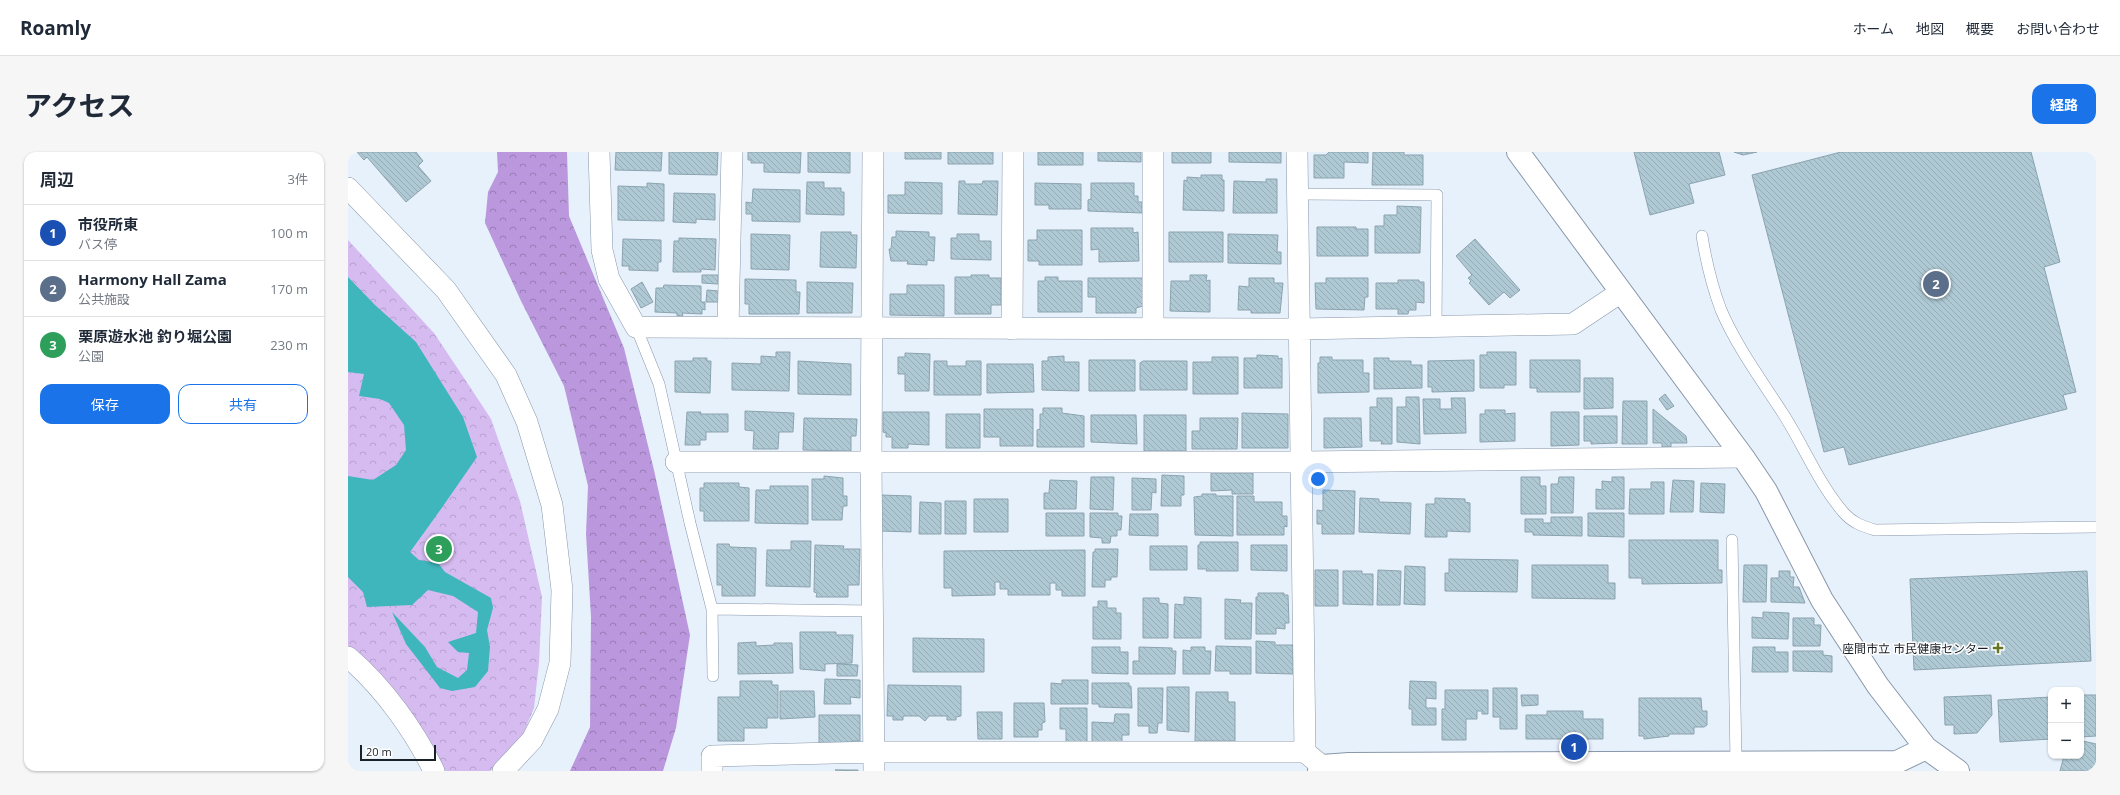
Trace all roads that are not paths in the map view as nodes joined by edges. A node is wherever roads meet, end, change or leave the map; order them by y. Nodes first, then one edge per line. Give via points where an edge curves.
1 (599, 152) edge
2 (732, 152) edge
3 (873, 152) edge
4 (1012, 152) edge
5 (1153, 152) edge
6 (1297, 152) edge
7 (1518, 152) edge
8 (348, 188) edge
9 (1298, 194) junction
10 (1702, 236) dead end
11 (1621, 292) junction
12 (636, 327) junction
13 (728, 328) junction
14 (1436, 328) junction
15 (873, 329) junction
16 (1012, 329) junction
17 (1153, 329) junction
18 (1299, 330) junction
19 (1743, 457) junction
20 (676, 462) junction
21 (1302, 462) junction
22 (871, 463) junction
23 (2096, 527) edge
24 (1732, 540) dead end
25 (712, 609) junction
26 (872, 611) junction
27 (348, 657) edge
28 (713, 676) dead end
29 (1926, 748) junction
30 (1305, 752) junction
31 (874, 762) edge
32 (1736, 766) edge
33 (1320, 768) edge
34 (434, 771) edge
35 (503, 771) edge
36 (712, 771) edge
37 (1958, 771) edge

1 - 12 street via 602,250 610,279
2 - 13 street
3 - 15 street
4 - 16 street
5 - 17 street
6 - 9 street
7 - 11 street
8 - 35 street via 446,290 506,375 527,422 552,505 562,590 560,663 548,709 532,740
9 - 14 lane via 1437,195
9 - 18 street
10 - 23 lane via 1712,285 1739,346 1822,480 1844,513 1855,524 1875,530
11 - 14 street via 1573,324
11 - 19 street
12 - 13 street
12 - 20 lane via 659,384
13 - 15 street
14 - 18 street
15 - 16 street
15 - 22 street
16 - 17 street
17 - 18 street
18 - 21 street
19 - 21 street
19 - 29 street via 1766,491 1822,600 1878,686
20 - 22 street
20 - 25 lane
21 - 22 street
21 - 30 street
22 - 26 street
24 - 32 lane
25 - 26 lane
25 - 28 lane
26 - 31 street
27 - 34 street via 363,670 398,713
29 - 32 street via 1897,762
29 - 37 street
30 - 31 street
30 - 33 street
31 - 36 street via 712,756
32 - 33 street via 1349,764

